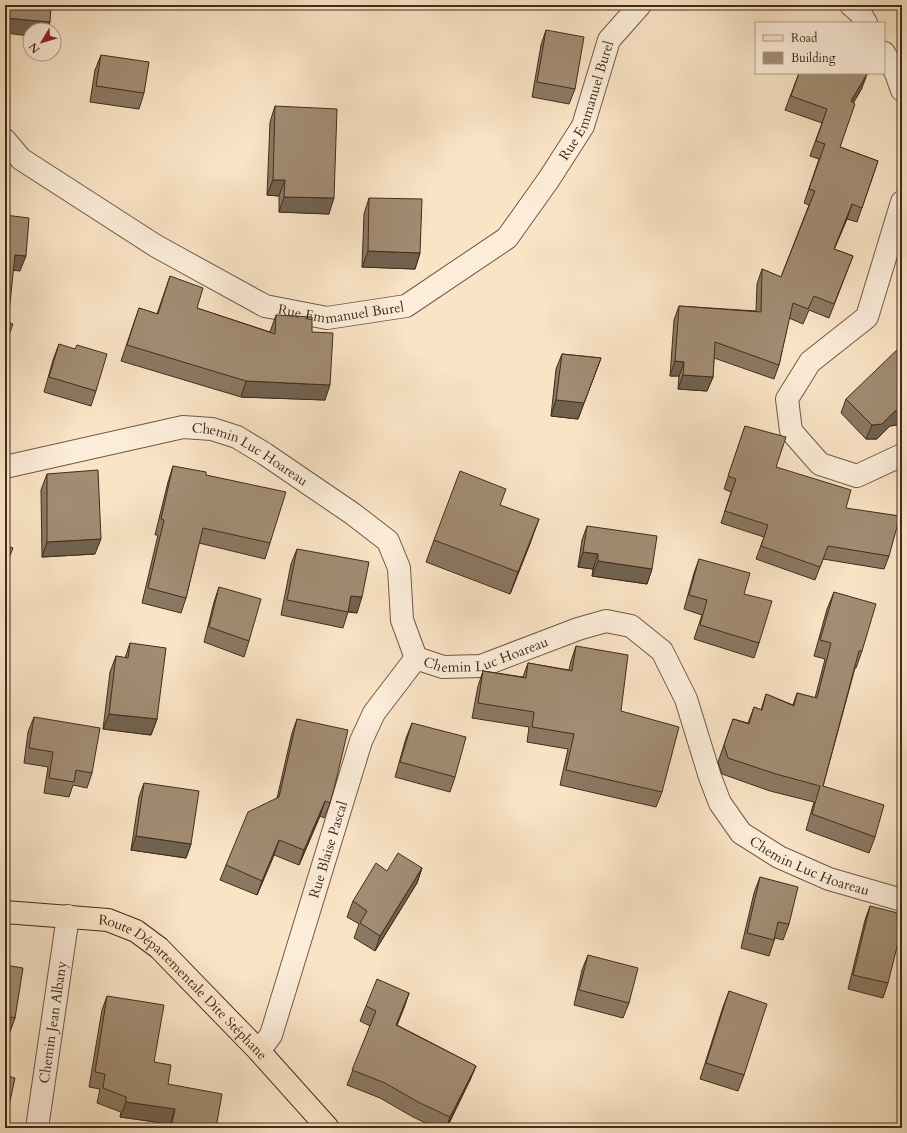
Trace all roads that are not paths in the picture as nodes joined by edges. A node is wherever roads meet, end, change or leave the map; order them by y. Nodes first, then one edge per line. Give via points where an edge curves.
1 (640, 5) edge
2 (851, 5) edge
3 (865, 22) edge
4 (885, 55) edge
5 (902, 90) edge
6 (5, 140) edge
7 (902, 202) edge
8 (902, 455) edge
9 (5, 466) edge
10 (416, 658) junction
11 (902, 900) edge
12 (5, 912) edge
13 (68, 916) junction
14 (259, 1051) junction
15 (37, 1128) edge
16 (328, 1128) edge

1 - 6 street, Rue Emmanuel Burel via 609,40 583,126 507,238 406,306 327,318 265,306 156,246 22,159
2 - 3 street
4 - 5 street
7 - 8 street via 867,317 810,362 788,399 791,431 820,464 857,476
9 - 10 street, Chemin Luc Hoareau via 183,428 212,429 237,438 353,514 388,541 399,568 402,620
10 - 11 street, Chemin Luc Hoareau via 443,667 481,666 606,620 631,626 662,651 686,699 720,803 741,833 780,857 829,879
10 - 14 street, Rue Blaise Pascal via 374,713 361,741 271,1035
12 - 13 main road, Route Départementale Dite Stéphane
13 - 14 main road, Route Départementale Dite Stéphane via 108,920 136,930 159,948
13 - 15 street, Chemin Jean Albany
14 - 16 main road, Route Départementale Dite Stéphane

